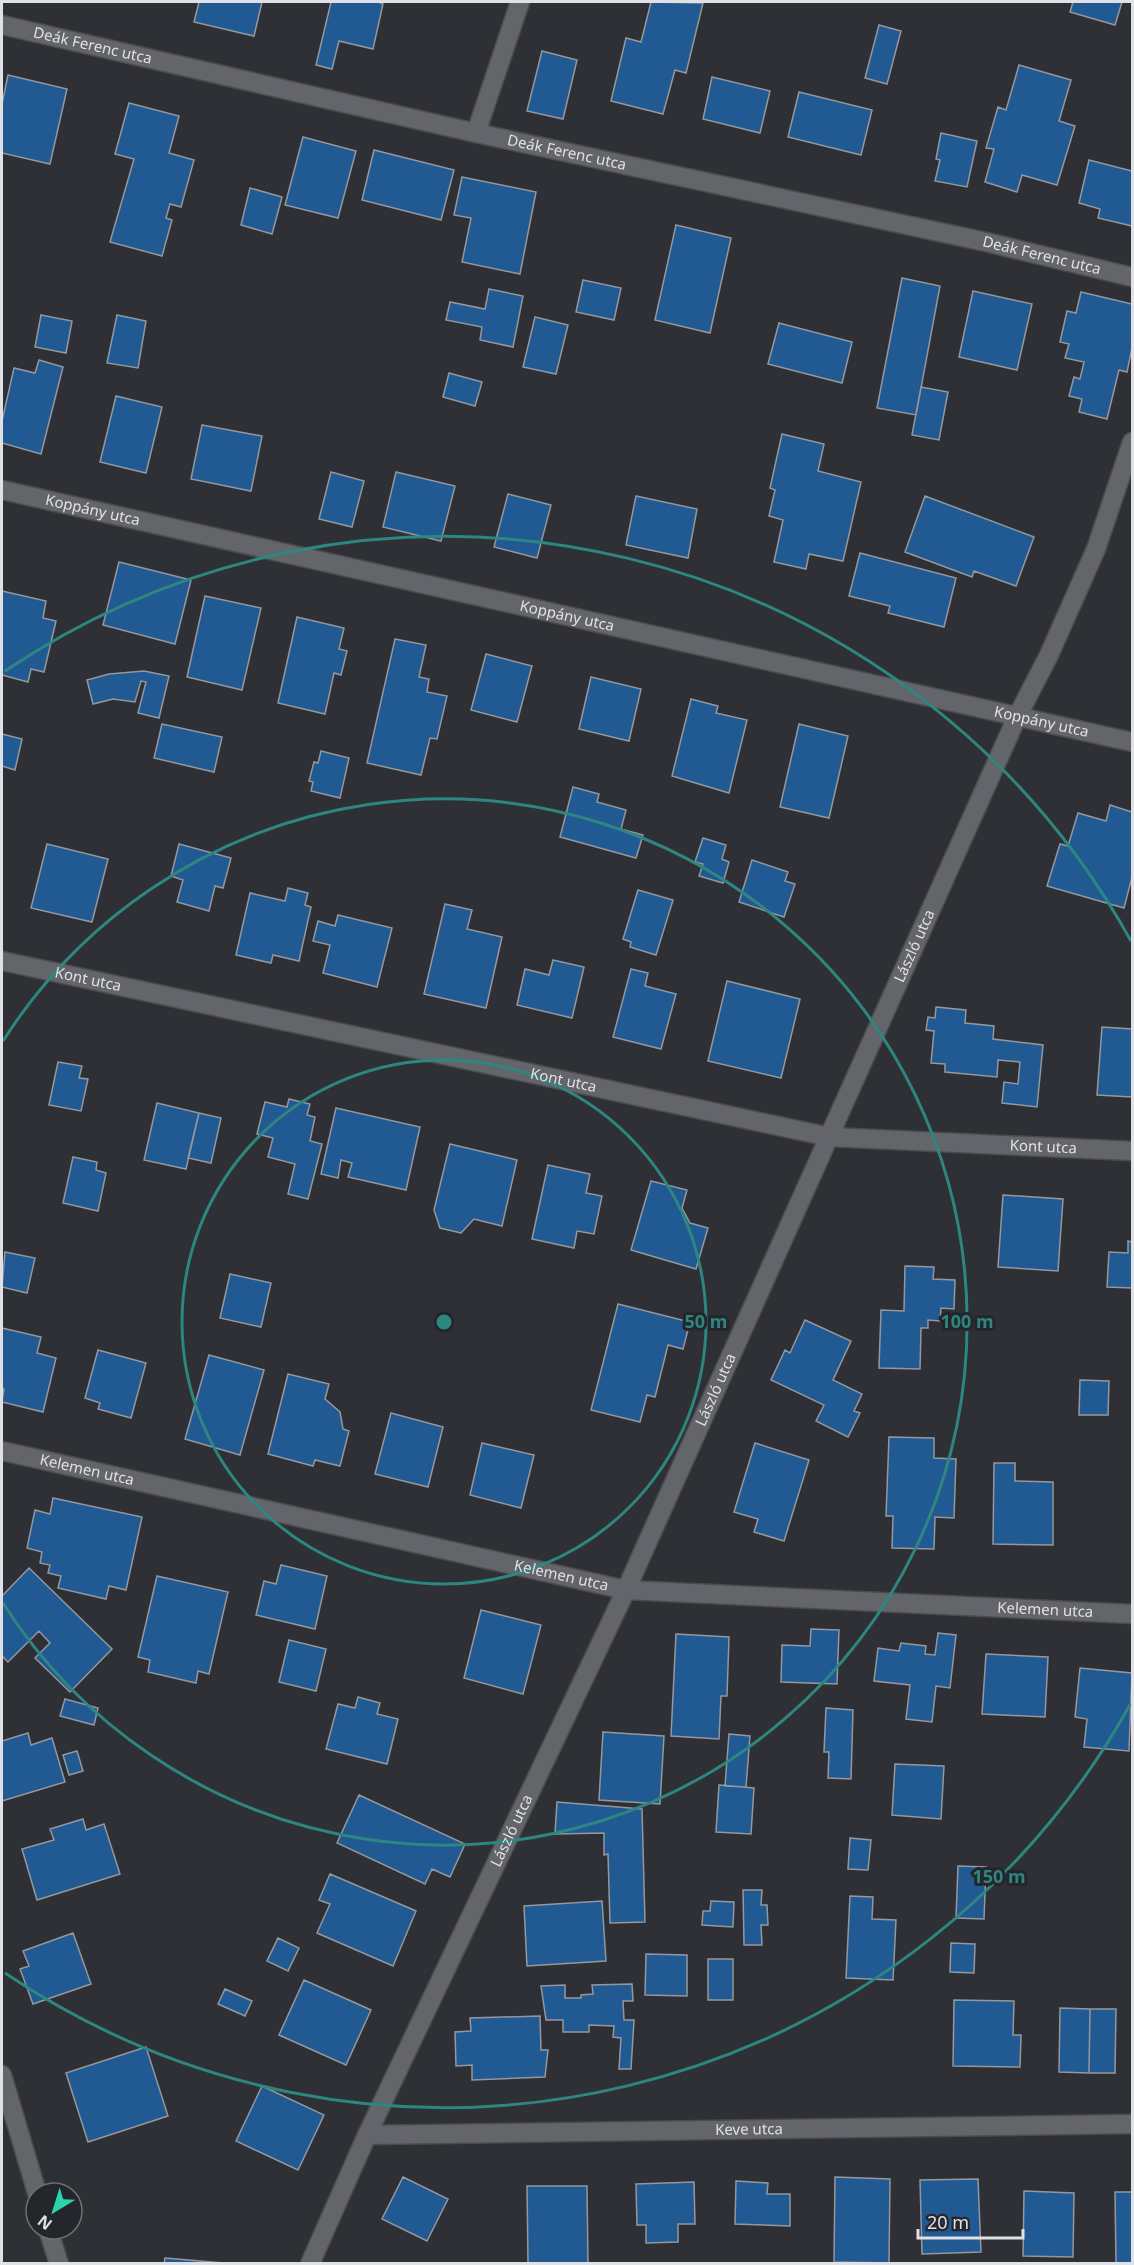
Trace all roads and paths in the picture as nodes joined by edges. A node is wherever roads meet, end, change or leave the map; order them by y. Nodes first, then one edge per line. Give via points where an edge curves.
1 (520, 2) edge
2 (2, 25) edge
3 (476, 133) junction
4 (1132, 278) edge
5 (1132, 442) edge
6 (2, 490) edge
7 (1017, 717) junction
8 (1132, 742) edge
9 (2, 961) edge
10 (830, 1137) junction
11 (1132, 1150) edge
12 (2, 1451) edge
13 (626, 1590) junction
14 (1132, 1614) edge
15 (2, 2075) edge
16 (1132, 2124) edge
17 (367, 2135) junction
18 (33, 2181) edge
19 (52, 2241) edge
20 (59, 2264) edge
21 (310, 2264) edge

1 - 3 street
2 - 3 street, Deák Ferenc utca
3 - 4 street, Deák Ferenc utca via 974,240
5 - 7 street, László utca via 1096,549
6 - 7 street, Koppány utca
7 - 8 street, Koppány utca
7 - 10 street, László utca
9 - 10 street, Kont utca
10 - 11 street, Kont utca
10 - 13 street, László utca
12 - 13 street, Kelemen utca
13 - 14 street, Kelemen utca
13 - 17 street, László utca
15 - 18 street
16 - 17 street, Keve utca
17 - 21 street, László utca
19 - 20 street

